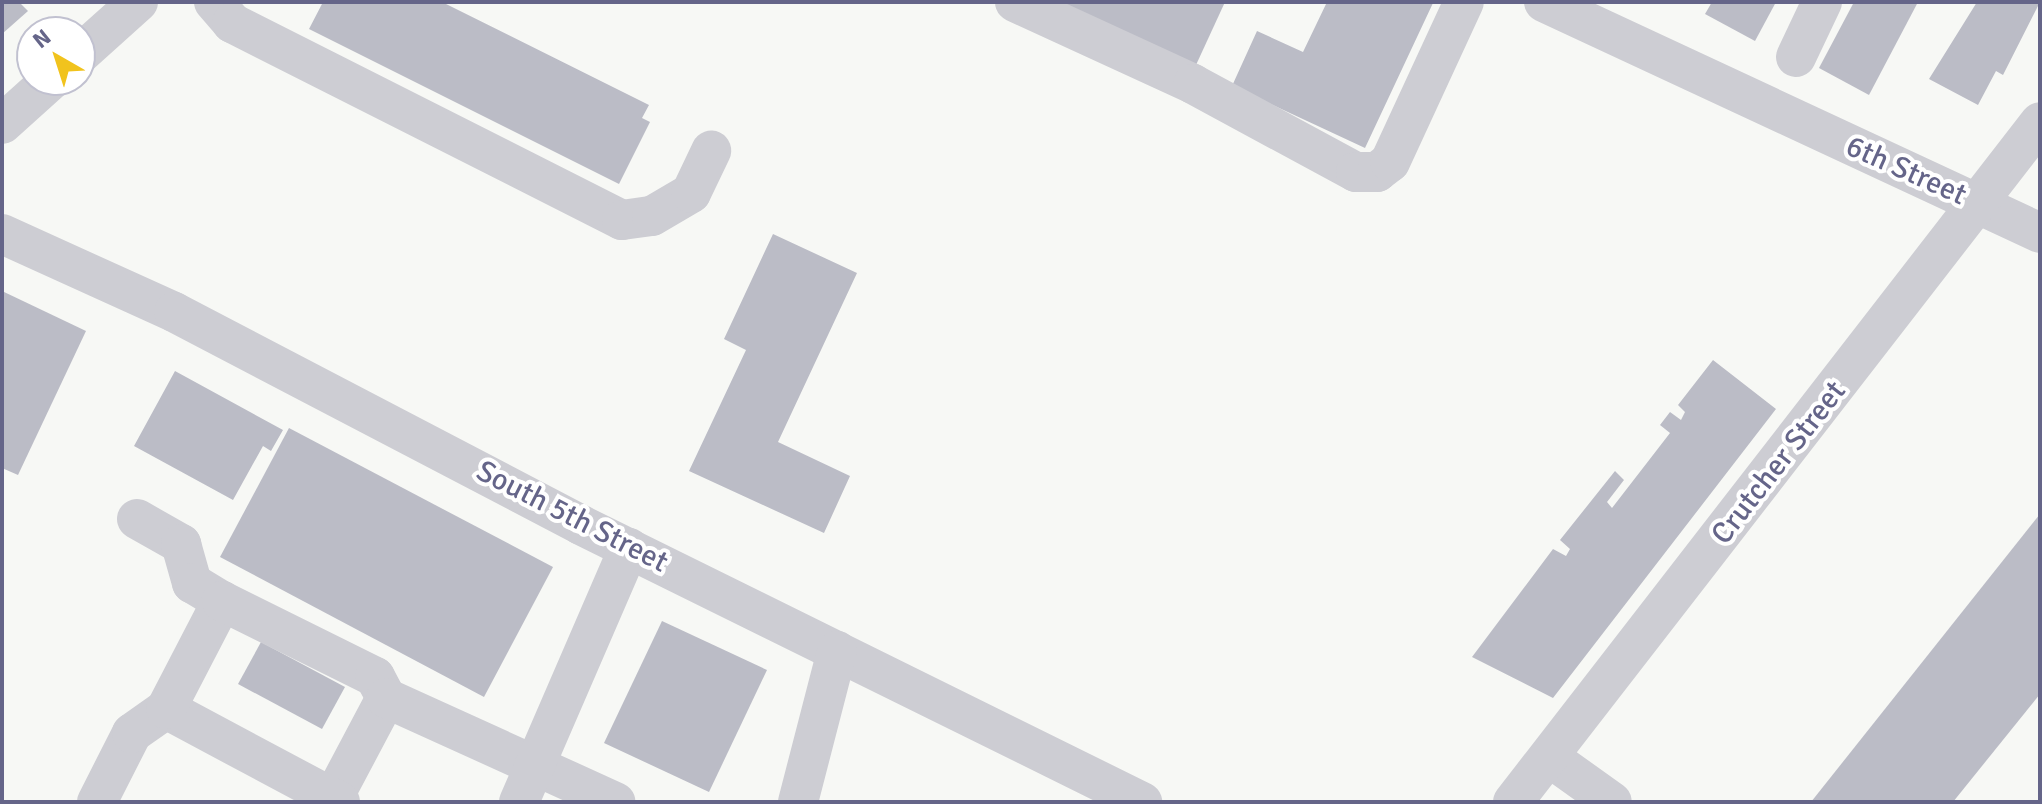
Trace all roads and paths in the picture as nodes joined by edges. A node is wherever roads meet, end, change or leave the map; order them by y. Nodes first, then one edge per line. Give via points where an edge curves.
1 (138, 2) edge
2 (214, 2) edge
3 (1015, 2) edge
4 (1464, 2) edge
5 (1544, 2) edge
6 (1822, 2) edge
7 (96, 40) edge
8 (1796, 57) dead end
9 (33, 96) edge
10 (2040, 122) edge
11 (2, 124) edge
12 (711, 151) dead end
13 (1981, 205) junction
14 (2040, 233) edge
15 (2, 234) edge
16 (137, 519) dead end
17 (629, 548) junction
18 (222, 601) junction
19 (837, 651) junction
20 (386, 698) junction
21 (166, 709) junction
22 (1549, 757) junction
23 (534, 765) junction
24 (336, 800) edge
25 (97, 802) edge
26 (519, 802) edge
27 (615, 802) edge
28 (798, 802) edge
29 (1142, 802) edge
30 (1513, 802) edge
31 (1612, 802) edge

1 - 7 street
2 - 12 street via 232,23 622,220 652,216 691,193
3 - 4 street via 1193,84 1356,172 1390,162
5 - 13 street, 6th Street
6 - 8 street
9 - 11 street
10 - 13 street, Crutcher Street
13 - 14 street, 6th Street
13 - 22 street, Crutcher Street
15 - 17 street, South 5th Street via 188,319
16 - 18 street via 181,544 192,583
17 - 19 street, South 5th Street
17 - 23 street
18 - 20 street via 375,677
18 - 21 street
19 - 28 street
19 - 29 street, South 5th Street
20 - 23 street
20 - 24 street
21 - 24 street
21 - 25 street via 132,733
22 - 30 street, Crutcher Street
22 - 31 street
23 - 26 street
23 - 27 street

